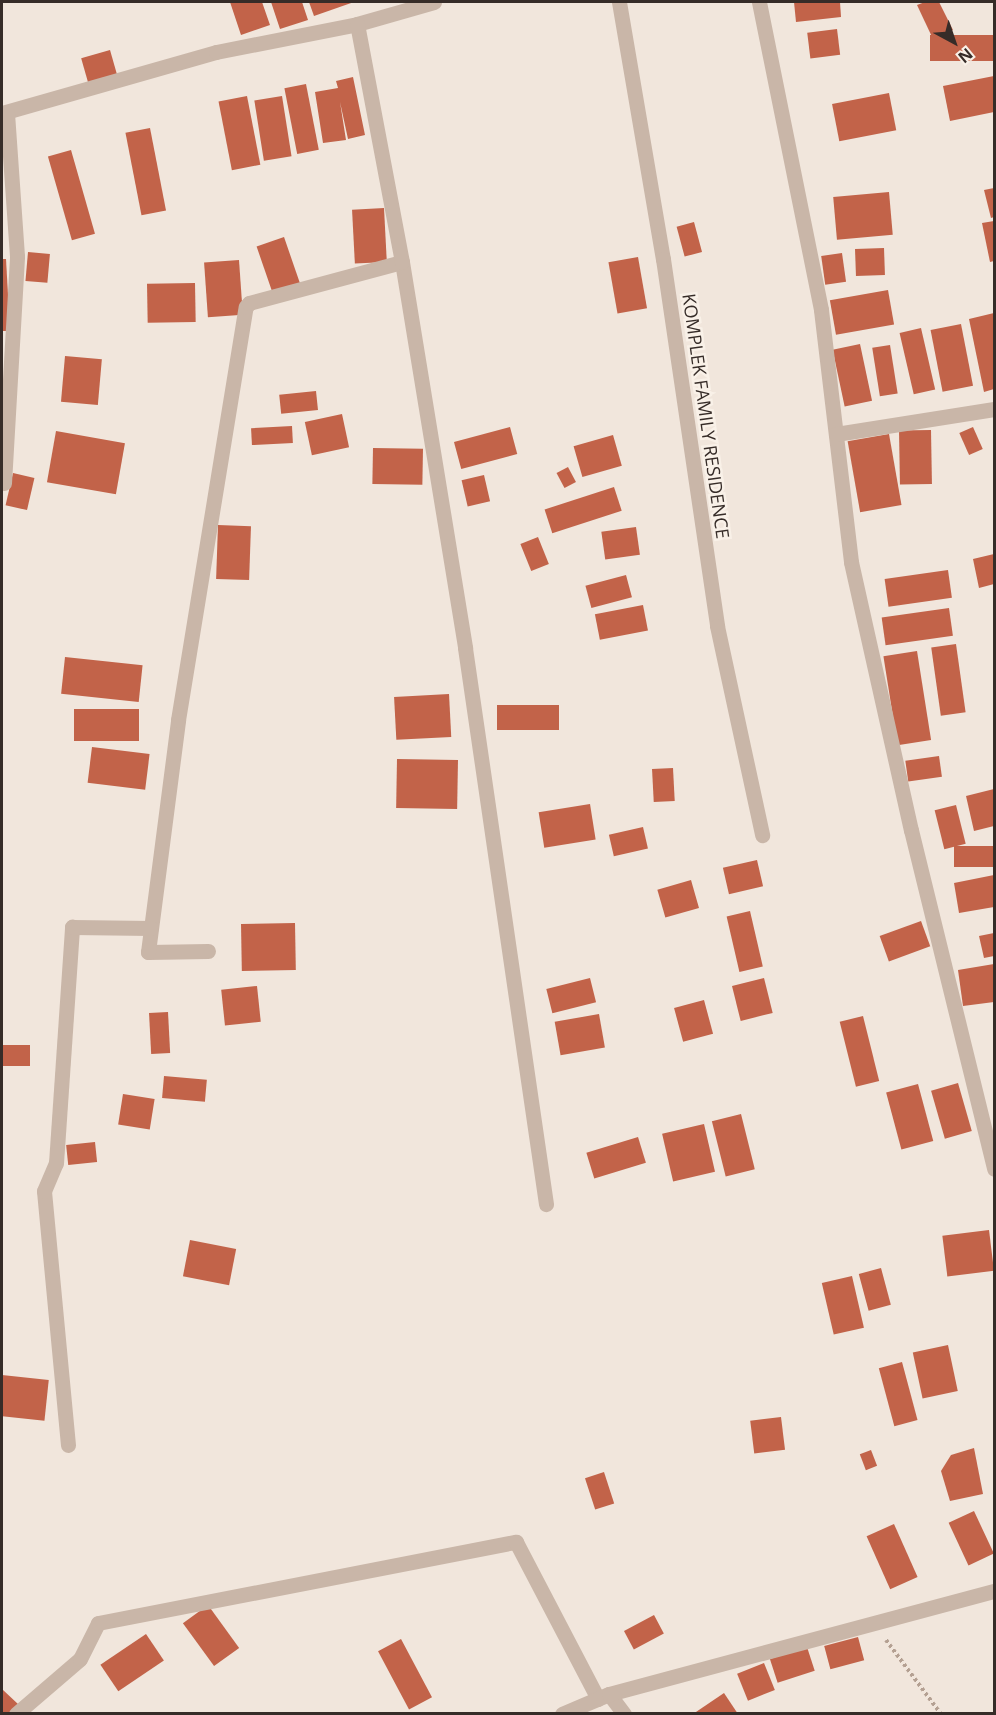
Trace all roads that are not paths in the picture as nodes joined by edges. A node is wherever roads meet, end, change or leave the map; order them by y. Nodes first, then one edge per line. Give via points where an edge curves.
1 (434, 2) edge
2 (619, 2) edge
3 (759, 2) edge
4 (357, 24) junction
5 (4, 113) edge
6 (402, 262) junction
7 (994, 409) edge
8 (836, 434) junction
9 (4, 483) dead end
10 (762, 834) dead end
11 (151, 928) junction
12 (208, 951) dead end
13 (994, 1169) edge
14 (546, 1204) dead end
15 (68, 1445) dead end
16 (994, 1591) edge
17 (603, 1697) junction
18 (16, 1713) edge
19 (562, 1713) edge
20 (624, 1713) edge

1 - 4 street
2 - 10 street, KOMPLEK FAMILY RESIDENCE via 663,259 717,626
3 - 8 street via 821,310
4 - 5 street via 216,52
4 - 6 street
5 - 9 street via 17,256
6 - 11 street via 246,307 178,720
6 - 14 street via 465,648
7 - 8 street
8 - 13 street via 851,562 911,830
11 - 12 street via 147,952
11 - 15 street via 72,927 56,1162 44,1191
16 - 17 street
17 - 18 street via 516,1542 98,1623 80,1659
17 - 19 street
17 - 20 street

